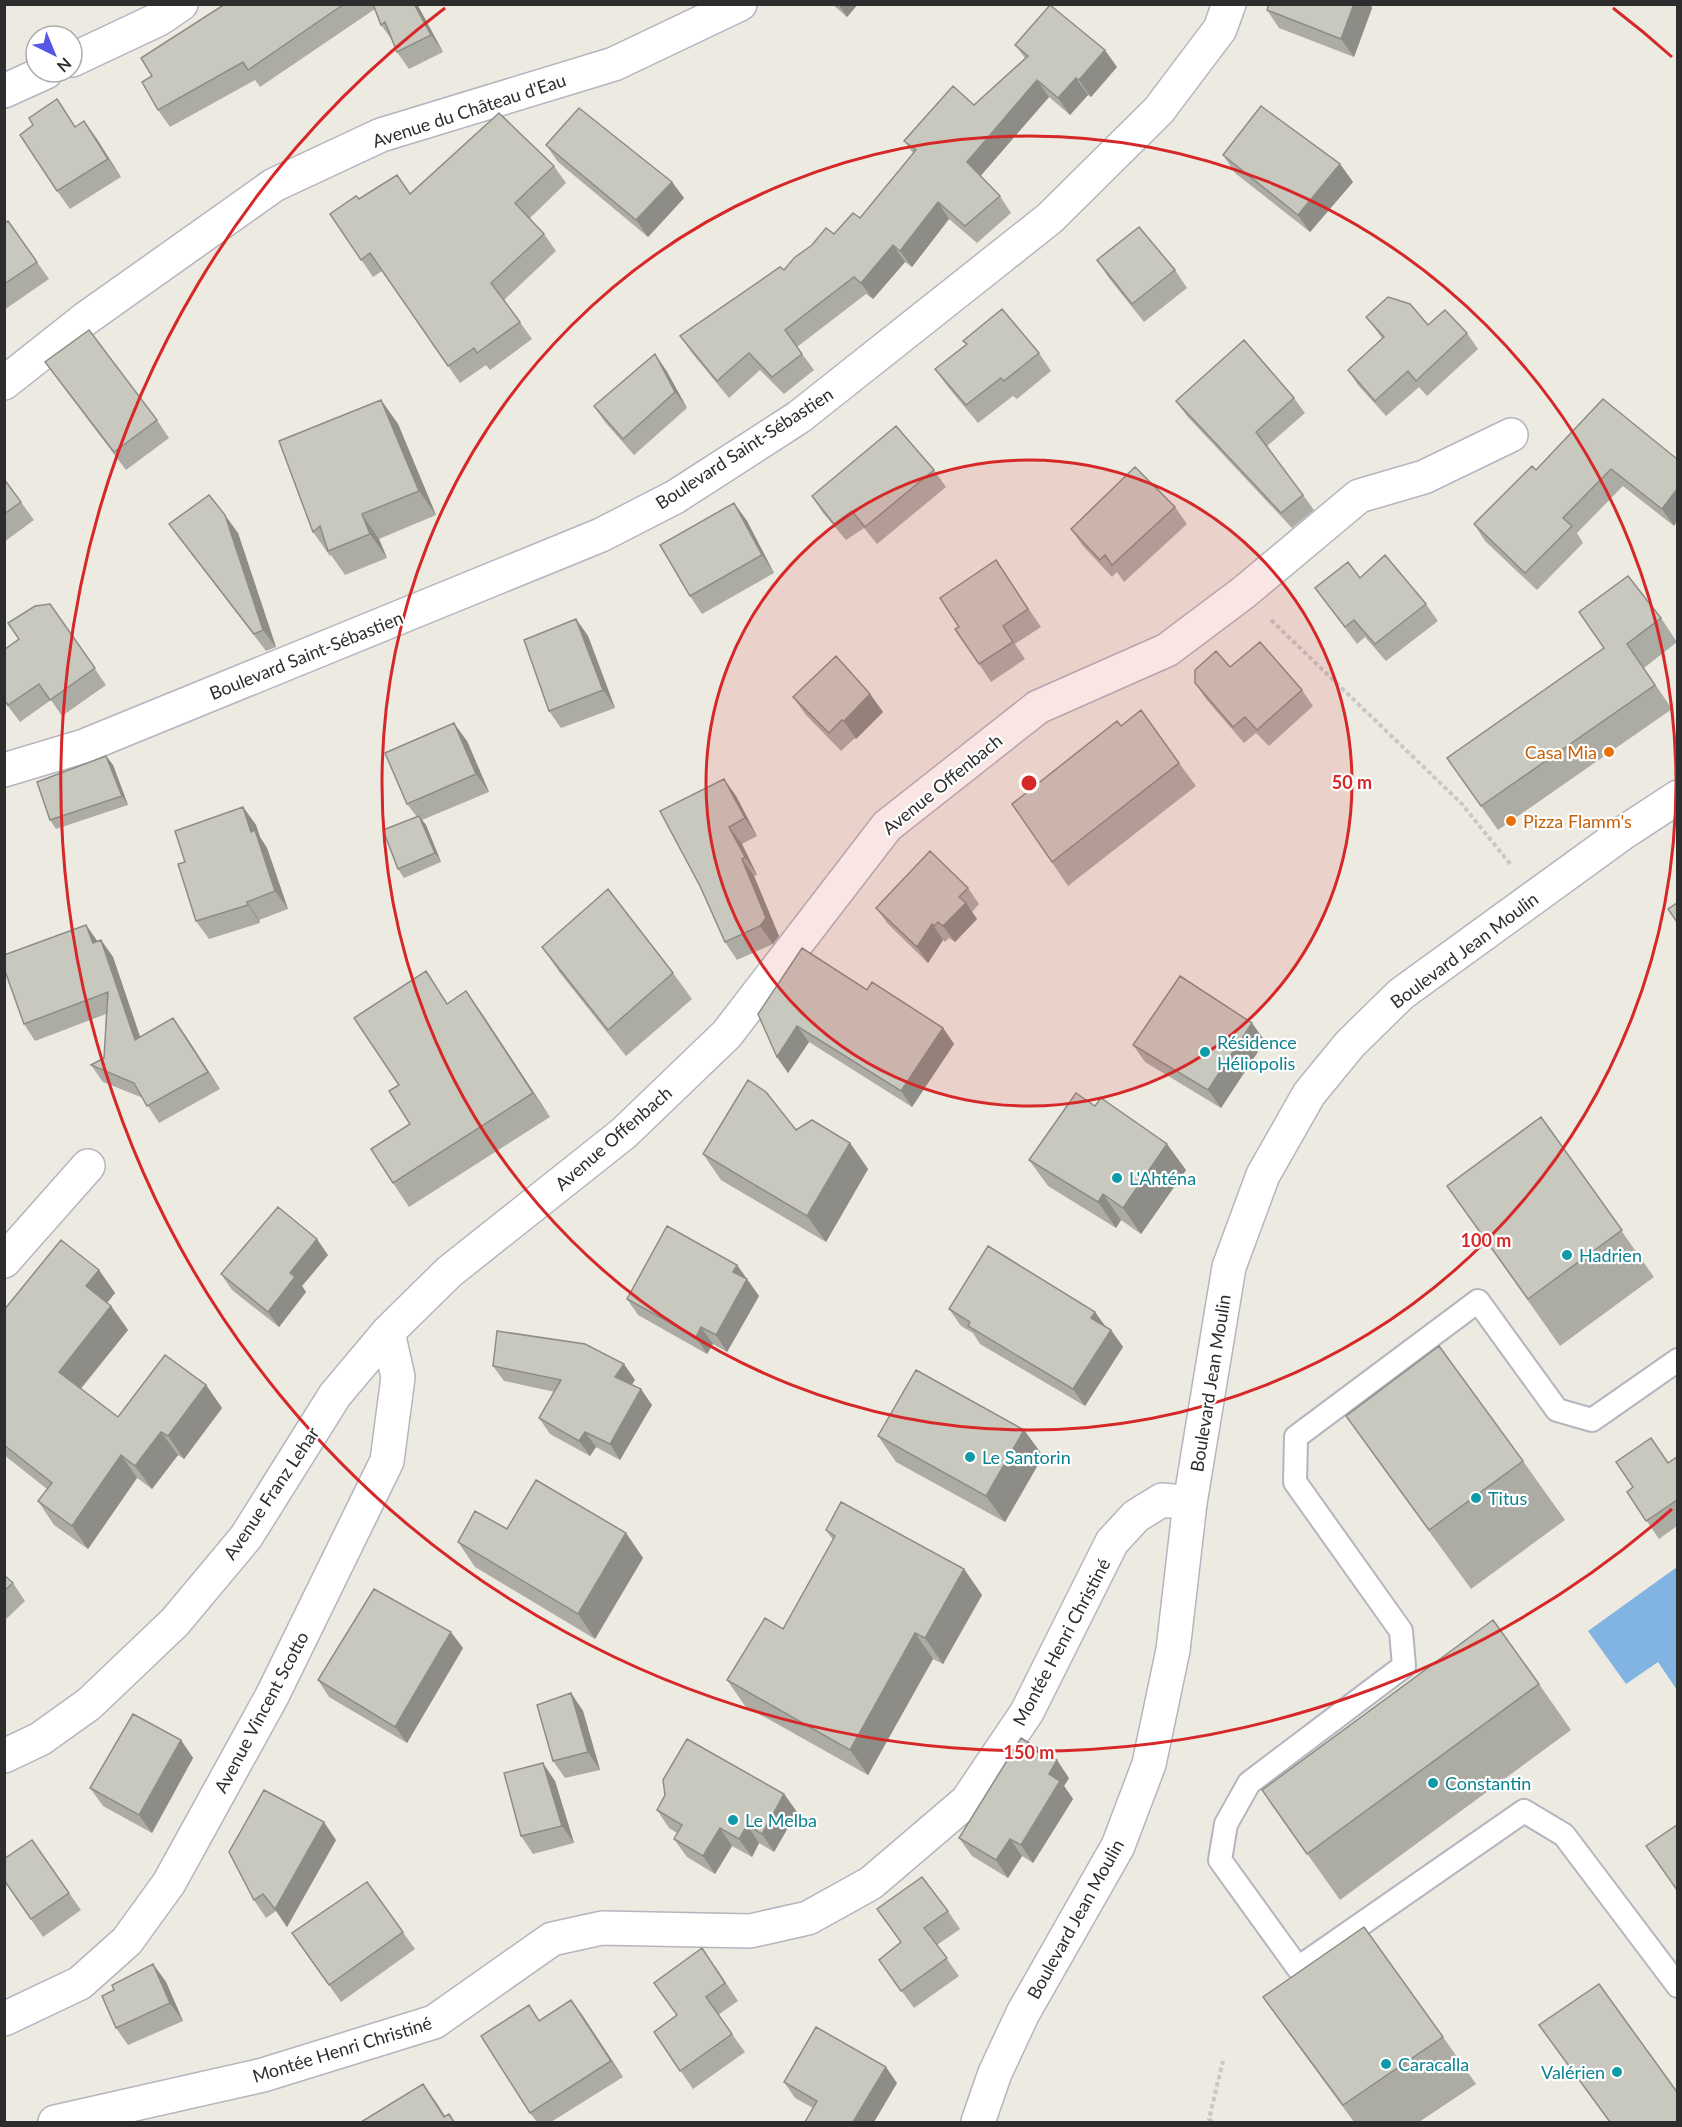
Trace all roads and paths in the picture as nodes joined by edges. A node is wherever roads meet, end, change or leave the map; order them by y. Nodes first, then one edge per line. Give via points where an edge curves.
1 (182, 4) edge
2 (740, 4) edge
3 (1229, 4) edge
4 (84, 54) edge
5 (24, 82) edge
6 (4, 91) edge
7 (4, 383) edge
8 (1511, 435) dead end
9 (1243, 593) junction
10 (4, 770) edge
11 (1677, 797) edge
12 (1535, 897) junction
13 (88, 1166) dead end
14 (4, 1261) edge
15 (388, 1332) junction
16 (1677, 1360) edge
17 (1190, 1503) junction
18 (4, 1756) edge
19 (1677, 1986) edge
20 (4, 2019) edge
21 (1223, 2061) dead end
22 (55, 2122) edge
23 (978, 2122) edge
24 (1212, 2122) edge

1 - 4 street
2 - 7 street, Avenue du Château d'Eau via 614,64 381,135 274,185 85,319
3 - 10 street, Boulevard Saint-Sébastien via 1220,29 1160,110 1050,218 799,417 675,497 601,535 84,746
5 - 6 street
8 - 9 street, Avenue Offenbach via 1424,477 1359,496
9 - 12 path via 1461,802
9 - 15 street, Avenue Offenbach via 1167,650 1038,707 887,826 727,1034 624,1133 449,1272
11 - 12 street, Boulevard Jean Moulin
12 - 17 street, Boulevard Jean Moulin via 1401,994 1350,1044 1309,1094 1268,1165 1228,1267
13 - 14 street
15 - 18 street, Avenue Franz Lehar via 335,1395 246,1537 175,1622 89,1704 40,1739
15 - 20 street, Avenue Vincent Scotto via 398,1377 387,1461 272,1696 169,1883 127,1941 80,1983
16 - 19 lane via 1592,1420 1557,1410 1478,1301 1296,1437 1295,1482 1401,1631 1404,1666 1249,1783 1226,1824 1220,1860 1298,1968 1524,1811 1564,1835
17 - 22 street, Montée Henri Christiné via 1162,1500 1136,1516 1112,1542 1027,1712 967,1801 871,1883 808,1918 750,1931 602,1928 552,1940 434,2022 263,2075
17 - 23 street, Boulevard Jean Moulin via 1173,1650 1149,1764 1118,1846 1023,2013
21 - 24 path via 1209,2119

